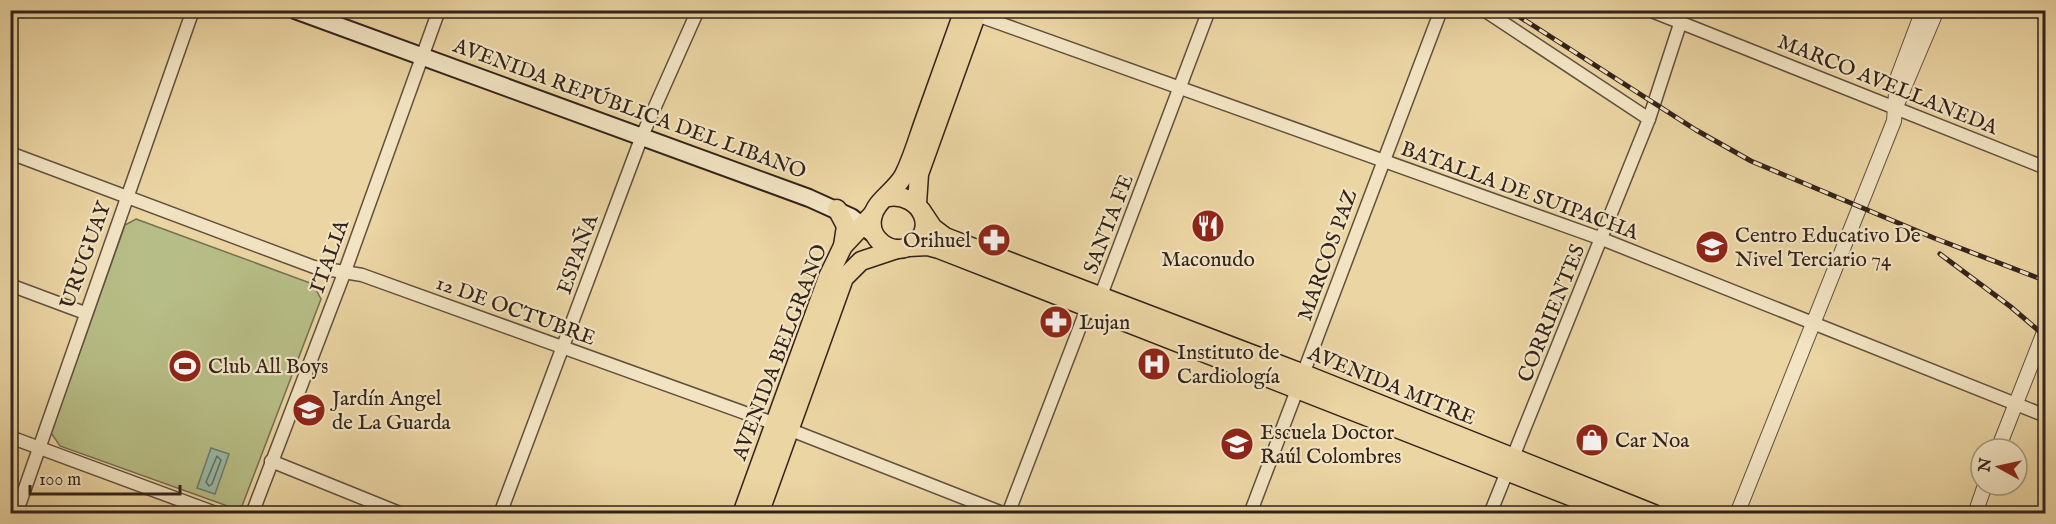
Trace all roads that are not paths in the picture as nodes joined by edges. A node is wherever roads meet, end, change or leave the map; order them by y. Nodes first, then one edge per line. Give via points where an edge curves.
1 (193, 10) edge
2 (295, 10) edge
3 (439, 10) edge
4 (698, 10) edge
5 (1209, 10) edge
6 (1441, 10) edge
7 (1484, 10) edge
8 (1649, 10) edge
9 (1923, 10) edge
10 (1937, 10) edge
11 (971, 12) edge
12 (1680, 24) junction
13 (422, 56) junction
14 (1181, 89) junction
15 (1895, 107) junction
16 (1649, 119) junction
17 (642, 135) junction
18 (10, 153) edge
19 (1384, 160) junction
20 (2046, 168) edge
21 (127, 197) junction
22 (888, 197) junction
23 (919, 207) junction
24 (837, 209) junction
25 (870, 225) junction
26 (1602, 239) junction
27 (843, 246) junction
28 (903, 248) junction
29 (345, 271) junction
30 (10, 285) edge
31 (1095, 301) junction
32 (85, 314) junction
33 (1813, 322) junction
34 (2046, 327) edge
35 (563, 348) junction
36 (1301, 380) junction
37 (2014, 404) junction
38 (2046, 416) edge
39 (781, 426) junction
40 (10, 437) edge
41 (2002, 437) edge
42 (38, 447) junction
43 (271, 461) junction
44 (1509, 464) junction
45 (1981, 497) edge
46 (16, 513) edge
47 (218, 513) edge
48 (252, 513) edge
49 (402, 513) edge
50 (500, 513) edge
51 (742, 513) edge
52 (759, 513) edge
53 (1007, 513) edge
54 (1250, 513) edge
55 (1490, 513) edge
56 (1616, 513) edge
57 (1654, 513) edge
58 (1737, 513) edge
59 (1975, 513) edge

1 - 21 street, URUGUAY
2 - 13 main road, AVENIDA REPÚBLICA DEL LIBANO
3 - 13 street, ITALIA
4 - 17 street, ESPAÑA
5 - 14 street, SANTA FE
6 - 19 street, MARCOS PAZ
7 - 16 street
8 - 12 street, MARCO AVELLANEDA
9 - 15 street via 1897,79
10 - 15 street
11 - 14 street, BATALLA DE SUIPACHA
11 - 22 main road via 908,165
11 - 23 main road via 919,174
12 - 15 street, MARCO AVELLANEDA
12 - 16 street, CORRIENTES
13 - 17 main road, AVENIDA REPÚBLICA DEL LIBANO
13 - 29 street, ITALIA
14 - 19 street, BATALLA DE SUIPACHA
14 - 31 street, SANTA FE
15 - 20 street, MARCO AVELLANEDA
15 - 33 street via 1894,121
16 - 26 street, CORRIENTES
17 - 24 main road, AVENIDA REPÚBLICA DEL LIBANO
17 - 35 street, ESPAÑA
18 - 21 street, 12 DE OCTUBRE
19 - 26 street, BATALLA DE SUIPACHA
19 - 36 street, MARCOS PAZ
21 - 29 street, 12 DE OCTUBRE via 314,267
21 - 32 street, URUGUAY
22 - 23 main road via 903,196
22 - 25 main road via 876,208
23 - 28 main road via 924,227 916,242
23 - 31 main road, AVENIDA MITRE via 933,228 945,237
24 - 25 main road, AVENIDA REPÚBLICA DEL LIBANO
24 - 27 main road via 846,226
25 - 27 main road, AVENIDA BELGRANO
25 - 28 main road via 880,243
26 - 33 street, BATALLA DE SUIPACHA
26 - 44 street, CORRIENTES
27 - 39 main road, AVENIDA BELGRANO via 828,277
28 - 31 main road, AVENIDA MITRE via 939,249
28 - 39 main road, AVENIDA BELGRANO via 861,261 844,278
29 - 35 street, 12 DE OCTUBRE
29 - 43 street, ITALIA
30 - 32 street
31 - 36 main road, AVENIDA MITRE
31 - 53 street, SANTA FE
32 - 42 street, URUGUAY
33 - 37 street, BATALLA DE SUIPACHA
33 - 58 street
34 - 37 street
35 - 39 street, 12 DE OCTUBRE
35 - 50 street, ESPAÑA
36 - 44 main road, AVENIDA MITRE
36 - 54 street, MARCOS PAZ
37 - 38 street, BATALLA DE SUIPACHA
37 - 41 street
39 - 51 main road, AVENIDA BELGRANO
39 - 52 main road, AVENIDA BELGRANO
39 - 53 street, 12 DE OCTUBRE
40 - 42 street
42 - 46 street, URUGUAY
42 - 47 street
43 - 48 street, ITALIA
43 - 49 street
44 - 55 street, CORRIENTES
44 - 56 main road, AVENIDA MITRE
44 - 57 main road, AVENIDA MITRE
45 - 59 street

